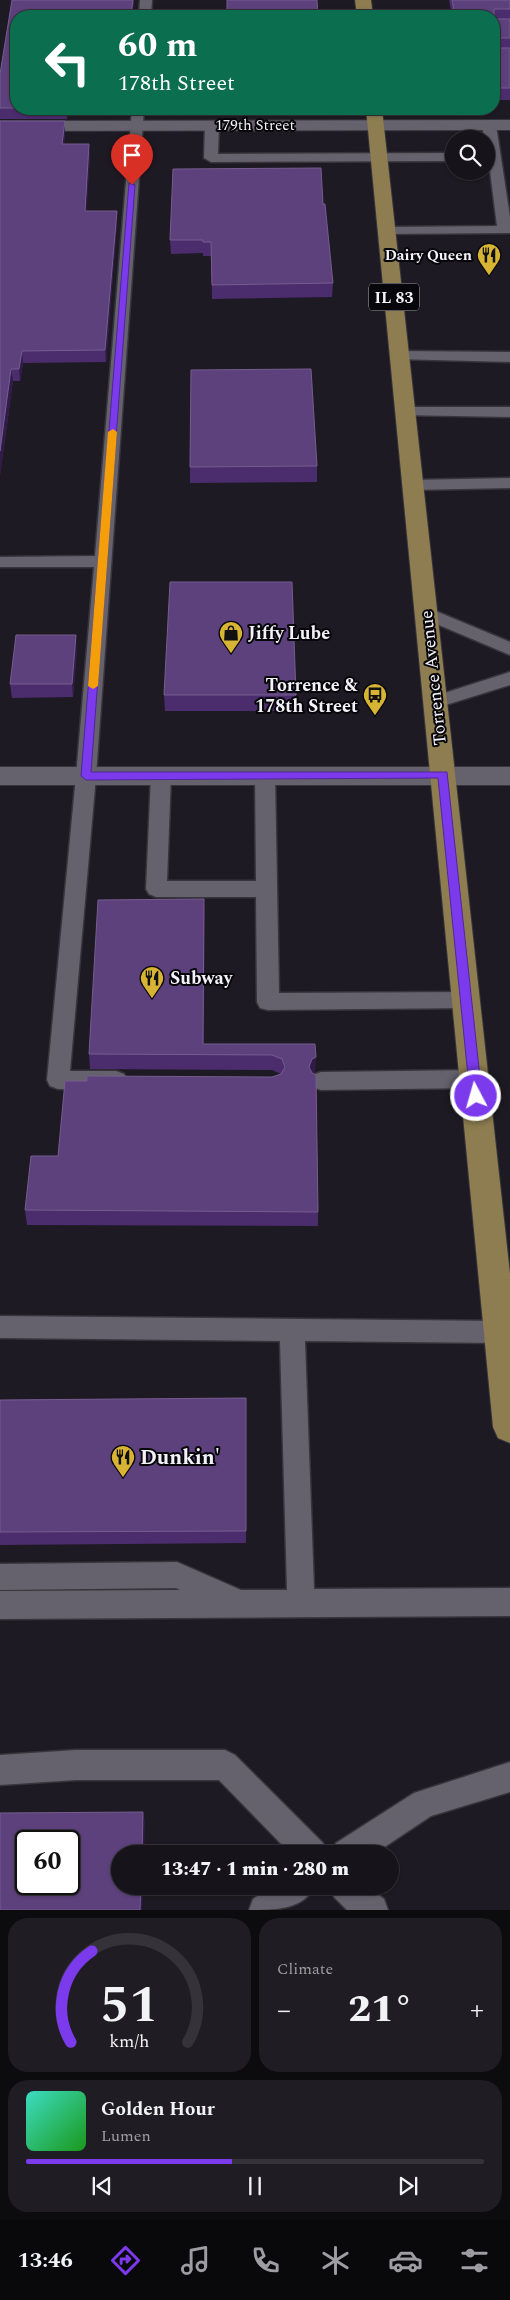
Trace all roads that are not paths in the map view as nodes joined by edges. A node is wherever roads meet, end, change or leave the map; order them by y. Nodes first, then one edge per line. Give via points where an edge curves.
1 (137, 117) edge
2 (375, 117) edge
3 (212, 125) junction
4 (489, 125) junction
5 (510, 125) edge
6 (0, 126) edge
7 (489, 130) edge
8 (379, 157) junction
9 (445, 157) edge
10 (495, 180) edge
11 (387, 231) junction
12 (400, 356) junction
13 (510, 357) edge
14 (405, 412) junction
15 (510, 412) edge
16 (510, 483) edge
17 (413, 485) junction
18 (103, 561) junction
19 (0, 562) edge
20 (426, 613) junction
21 (510, 649) edge
22 (510, 678) edge
23 (436, 702) junction
24 (443, 774) junction
25 (265, 775) junction
26 (0, 776) edge
27 (86, 776) junction
28 (160, 776) junction
29 (510, 776) edge
30 (267, 889) junction
31 (466, 1000) junction
32 (474, 1079) junction
33 (136, 1080) edge
34 (321, 1081) dead end
35 (0, 1328) edge
36 (292, 1330) junction
37 (500, 1332) junction
38 (510, 1427) edge
39 (0, 1577) edge
40 (510, 1602) edge
41 (240, 1604) junction
42 (301, 1604) junction
43 (0, 1605) edge
44 (0, 1770) edge
45 (510, 1777) edge
46 (303, 1845) edge
47 (361, 1845) edge
48 (286, 1895) edge
49 (354, 1895) edge
50 (264, 1910) edge
51 (373, 1910) edge

1 - 3 street, 179th Street
1 - 6 street, 179th Street
1 - 18 lane
2 - 3 street, 179th Street
2 - 4 street, 179th Street
2 - 8 main road, Torrence Avenue / IL 83
3 - 8 lane via 211,158
4 - 5 street, 179th Street
4 - 7 lane
8 - 9 lane
8 - 11 main road, Torrence Avenue / IL 83
10 - 11 lane via 505,230
11 - 12 main road, Torrence Avenue / IL 83
12 - 13 lane
12 - 14 main road, Torrence Avenue / IL 83
14 - 15 lane
14 - 17 main road, Torrence Avenue / IL 83
16 - 17 lane
17 - 20 main road, Torrence Avenue / IL 83
18 - 19 lane
18 - 27 lane
20 - 21 lane
20 - 23 main road, Torrence Avenue / IL 83
22 - 23 lane
23 - 24 main road, Torrence Avenue / IL 83
24 - 25 street
24 - 29 street
24 - 31 main road, Torrence Avenue / IL 83
25 - 28 street
25 - 30 lane
26 - 27 street
27 - 28 street
27 - 33 lane via 58,1080
28 - 30 lane via 156,889
30 - 31 lane via 268,1002
31 - 32 main road, Torrence Avenue / IL 83
32 - 34 lane
32 - 37 main road, Torrence Avenue / IL 83
35 - 36 lane
36 - 37 lane
36 - 42 lane
37 - 38 main road, Torrence Avenue / IL 83
39 - 41 lane via 177,1575
40 - 42 lane
41 - 42 lane
41 - 43 lane
44 - 46 lane via 76,1765 225,1765
45 - 47 lane via 424,1803
48 - 50 lane
49 - 51 lane

